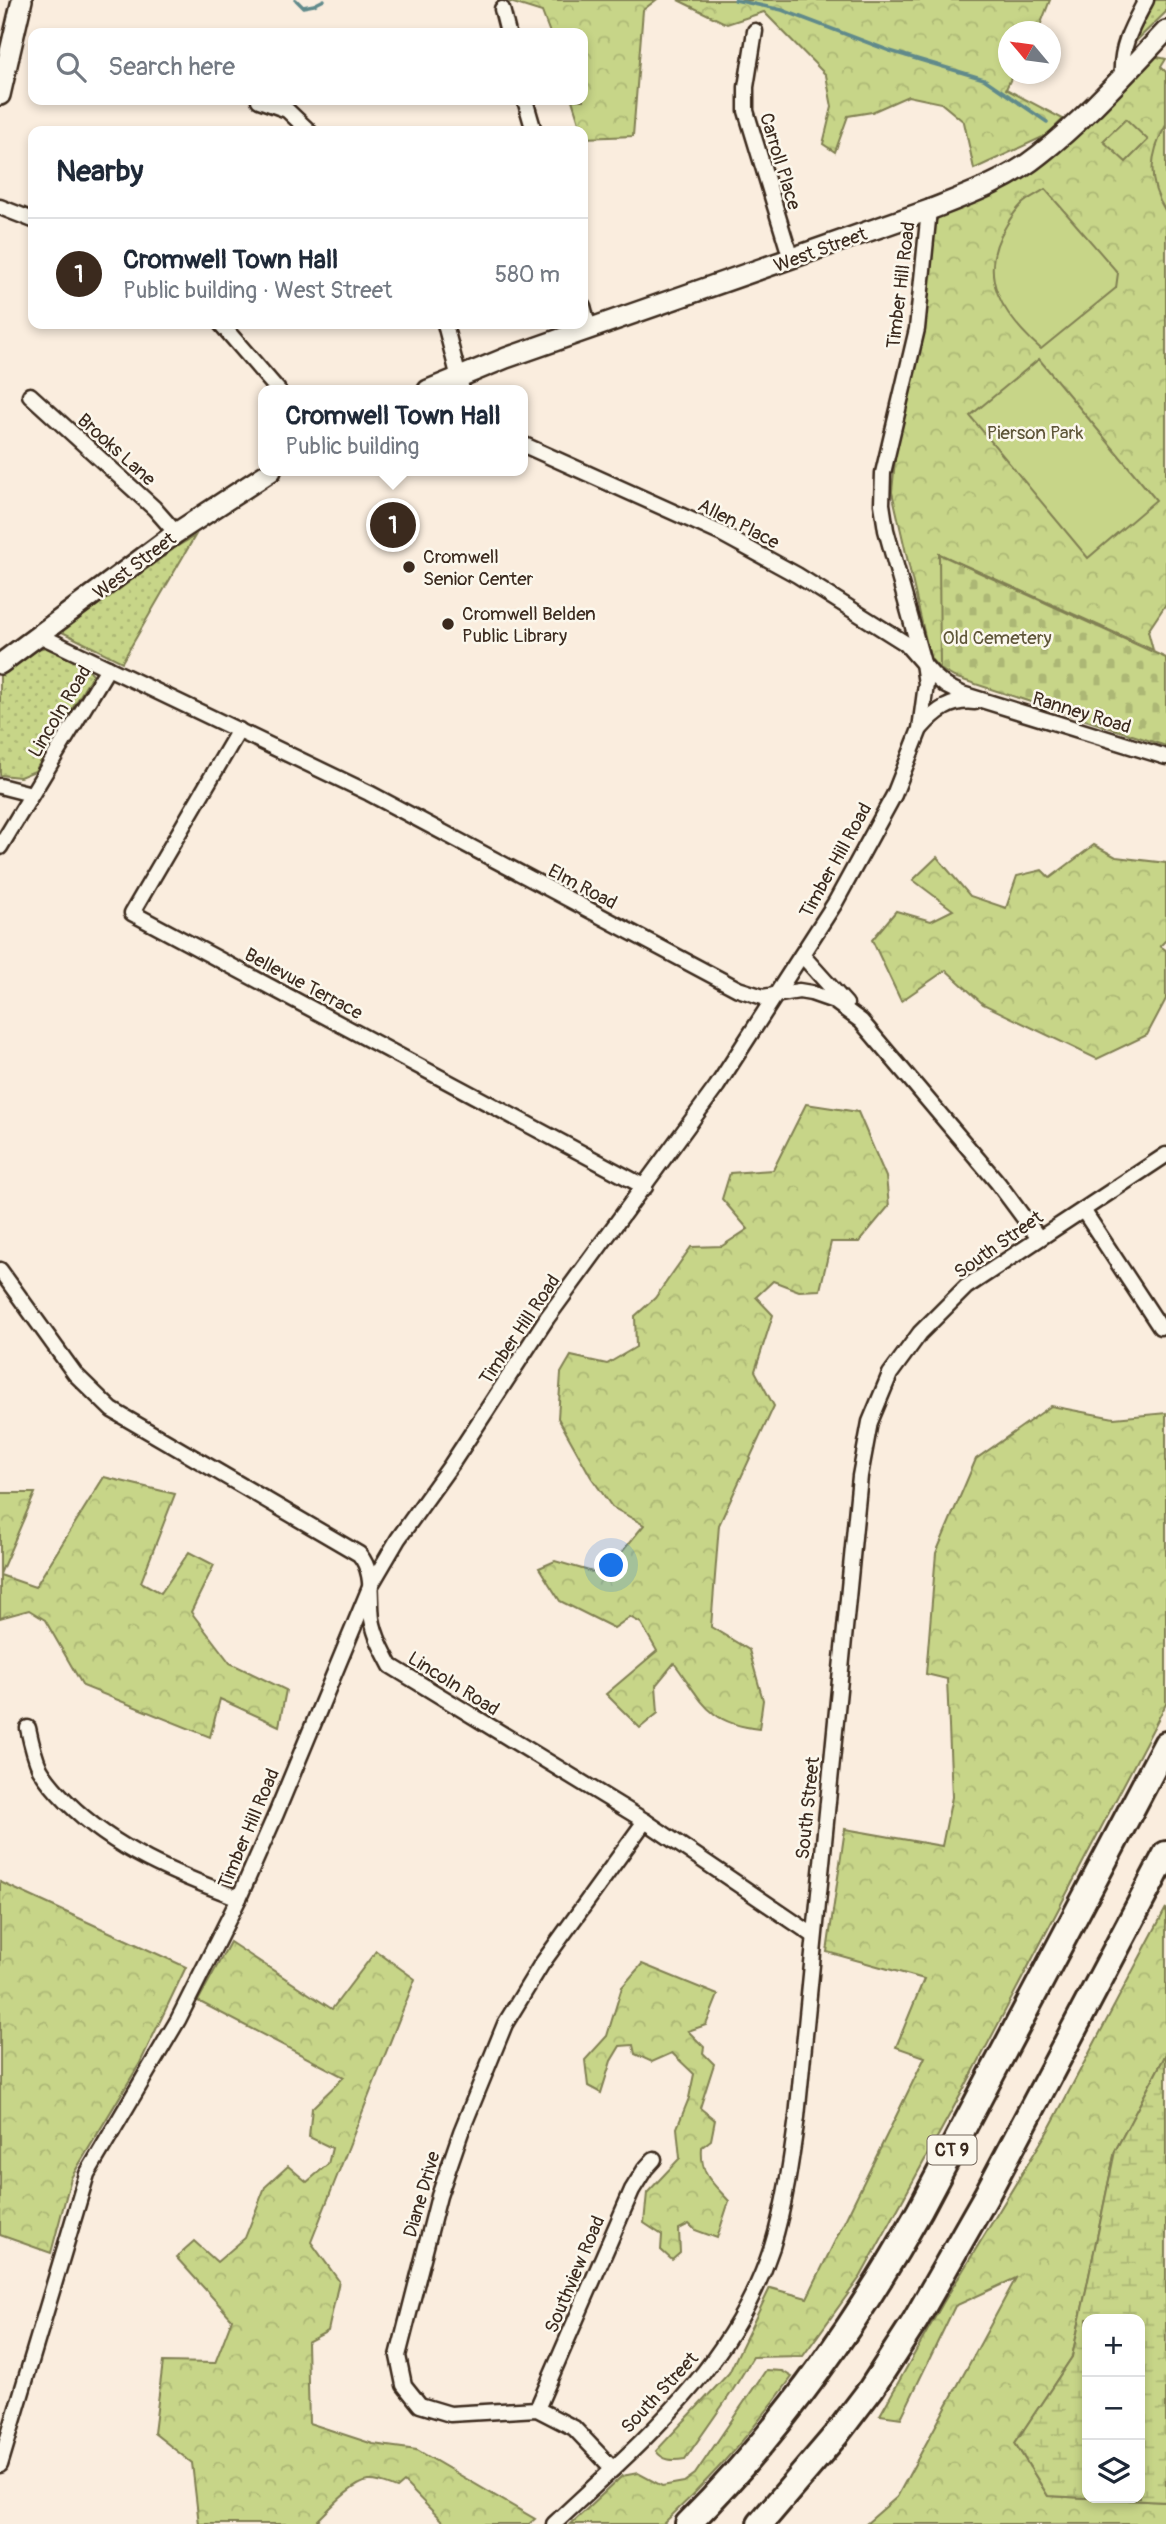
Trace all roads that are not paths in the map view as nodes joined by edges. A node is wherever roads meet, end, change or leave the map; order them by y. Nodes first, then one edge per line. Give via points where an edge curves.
1 (22, 0) edge
2 (1146, 0) edge
3 (502, 9) dead end
4 (507, 28) edge
5 (755, 31) dead end
6 (1163, 39) edge
7 (1122, 75) junction
8 (0, 95) edge
9 (274, 105) edge
10 (526, 105) edge
11 (304, 126) edge
12 (533, 126) edge
13 (0, 207) edge
14 (929, 210) junction
15 (28, 218) edge
16 (790, 259) junction
17 (588, 325) edge
18 (225, 329) edge
19 (446, 329) edge
20 (589, 329) junction
21 (461, 384) edge
22 (274, 385) edge
23 (30, 395) dead end
24 (528, 446) edge
25 (263, 476) edge
26 (176, 533) junction
27 (39, 635) junction
28 (923, 663) junction
29 (0, 664) edge
30 (108, 668) junction
31 (987, 703) junction
32 (920, 729) junction
33 (239, 730) junction
34 (1166, 757) edge
35 (0, 786) edge
36 (31, 794) junction
37 (0, 847) edge
38 (802, 955) junction
39 (776, 996) junction
40 (861, 1021) junction
41 (1166, 1155) edge
42 (645, 1187) junction
43 (1083, 1210) junction
44 (1038, 1237) junction
45 (0, 1270) edge
46 (1160, 1327) dead end
47 (371, 1585) junction
48 (28, 1728) dead end
49 (1166, 1744) edge
50 (645, 1821) junction
51 (1166, 1854) edge
52 (239, 1898) junction
53 (813, 1935) junction
54 (654, 2159) dead end
55 (537, 2409) junction
56 (0, 2465) edge
57 (613, 2469) junction
58 (554, 2524) edge
59 (688, 2524) edge
60 (760, 2524) edge

1 - 8 main road
2 - 7 street via 1125,42
3 - 4 street
5 - 16 street, Carroll Place via 746,111
6 - 7 main road, West Street
7 - 14 main road, West Street via 1038,156 991,184
9 - 11 street via 287,110
10 - 12 street
13 - 15 street
14 - 16 main road, West Street
14 - 28 street, Timber Hill Road via 916,329 883,484 886,530
16 - 20 main road, West Street
17 - 20 street
18 - 22 street
19 - 21 street
20 - 21 main road, West Street
23 - 26 street, Brooks Lane
24 - 28 street, Allen Place via 755,552 884,629
25 - 26 main road, West Street
26 - 27 main road, West Street
27 - 29 main road, West Street
27 - 30 street, Elm Road
28 - 31 street, Ranney Road via 946,686
28 - 32 street, Timber Hill Road via 926,684
30 - 33 street, Elm Road
30 - 36 street, Lincoln Road
31 - 32 street, Ranney Road via 952,703
31 - 34 street, Ranney Road
32 - 38 street, Timber Hill Road via 869,844
33 - 39 street, Elm Road via 369,793 708,974 751,995
33 - 42 street, Bellevue Terrace via 132,913
35 - 36 street
36 - 37 street, Lincoln Road
38 - 39 street, Timber Hill Road
38 - 40 street
39 - 40 street, Elm Road via 799,991 822,996
39 - 42 street, Timber Hill Road
40 - 44 street, Elm Road via 1005,1191
41 - 43 street, South Street
42 - 47 street, Timber Hill Road via 547,1318
43 - 44 street, South Street
43 - 46 street
44 - 53 street, South Street via 966,1286 920,1333 890,1374 870,1422 860,1476
45 - 47 street, Lincoln Road via 90,1392 112,1410 359,1554 366,1562
47 - 50 street, Lincoln Road via 372,1619 391,1666
47 - 52 street, Timber Hill Road
48 - 52 street via 41,1771 57,1792 105,1835
49 - 59 highway, CT 9 via 879,2281 793,2405
50 - 53 street, Lincoln Road
50 - 55 street, Diane Drive via 541,1965 505,2024 439,2196 398,2356 404,2385 420,2405 450,2414
51 - 60 highway, CT 9 via 981,2206 915,2321 836,2435
52 - 56 street, Timber Hill Road via 178,2020 87,2174
53 - 57 street, South Street via 792,2153 780,2219 764,2269 747,2308 714,2361 675,2408
54 - 55 street, Southview Road via 632,2190
55 - 57 street via 574,2428
57 - 58 street, South Street

